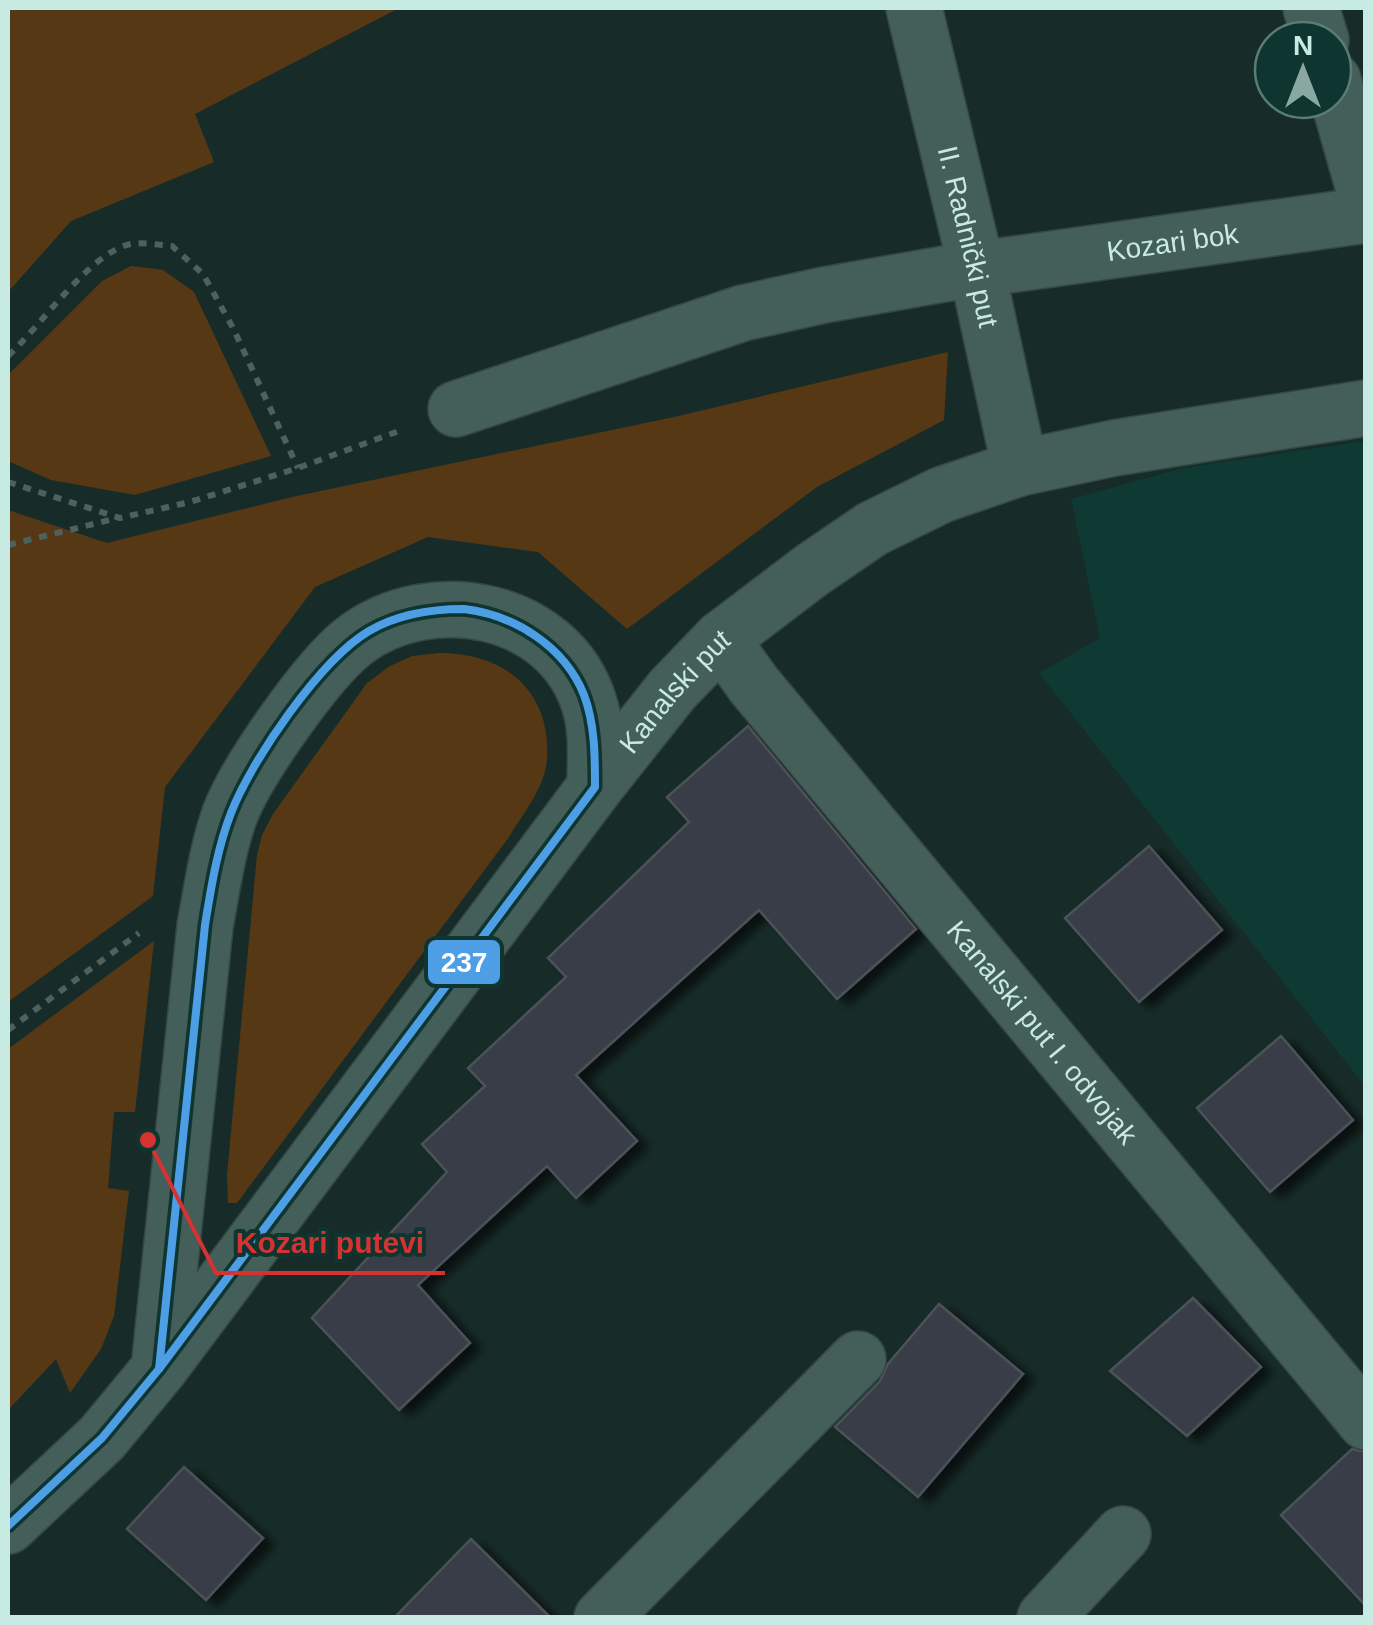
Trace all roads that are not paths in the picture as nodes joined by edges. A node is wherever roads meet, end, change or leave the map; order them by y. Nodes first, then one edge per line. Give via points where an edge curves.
1 (914, 8) edge
2 (1344, 120) edge
3 (1366, 196) edge
4 (1366, 214) edge
5 (977, 270) junction
6 (1366, 408) edge
7 (456, 410) road end
8 (1020, 468) junction
9 (721, 639) junction
10 (595, 787) junction
11 (858, 1359) dead end
12 (159, 1370) junction
13 (1366, 1422) edge
14 (8, 1526) edge
15 (1123, 1534) dead end
16 (602, 1618) edge
17 (1045, 1618) edge

1 - 5 street, II. Radnički put
2 - 3 street
4 - 5 street, Kozari bok
5 - 7 street, Kozari bok via 743,313
5 - 8 street, II. Radnički put
6 - 8 street, Kanalski put
8 - 9 street, Kanalski put via 872,529
9 - 10 street, Kanalski put
9 - 13 street, Kanalski put I. odvojak
10 - 12 street, Kanalski put
10 - 12 street via 595,741 582,689 550,645 511,620 477,610 426,610 384,622 317,678 248,777 218,862 205,926
11 - 16 street
12 - 14 street, Kanalski put via 102,1438
15 - 17 street

